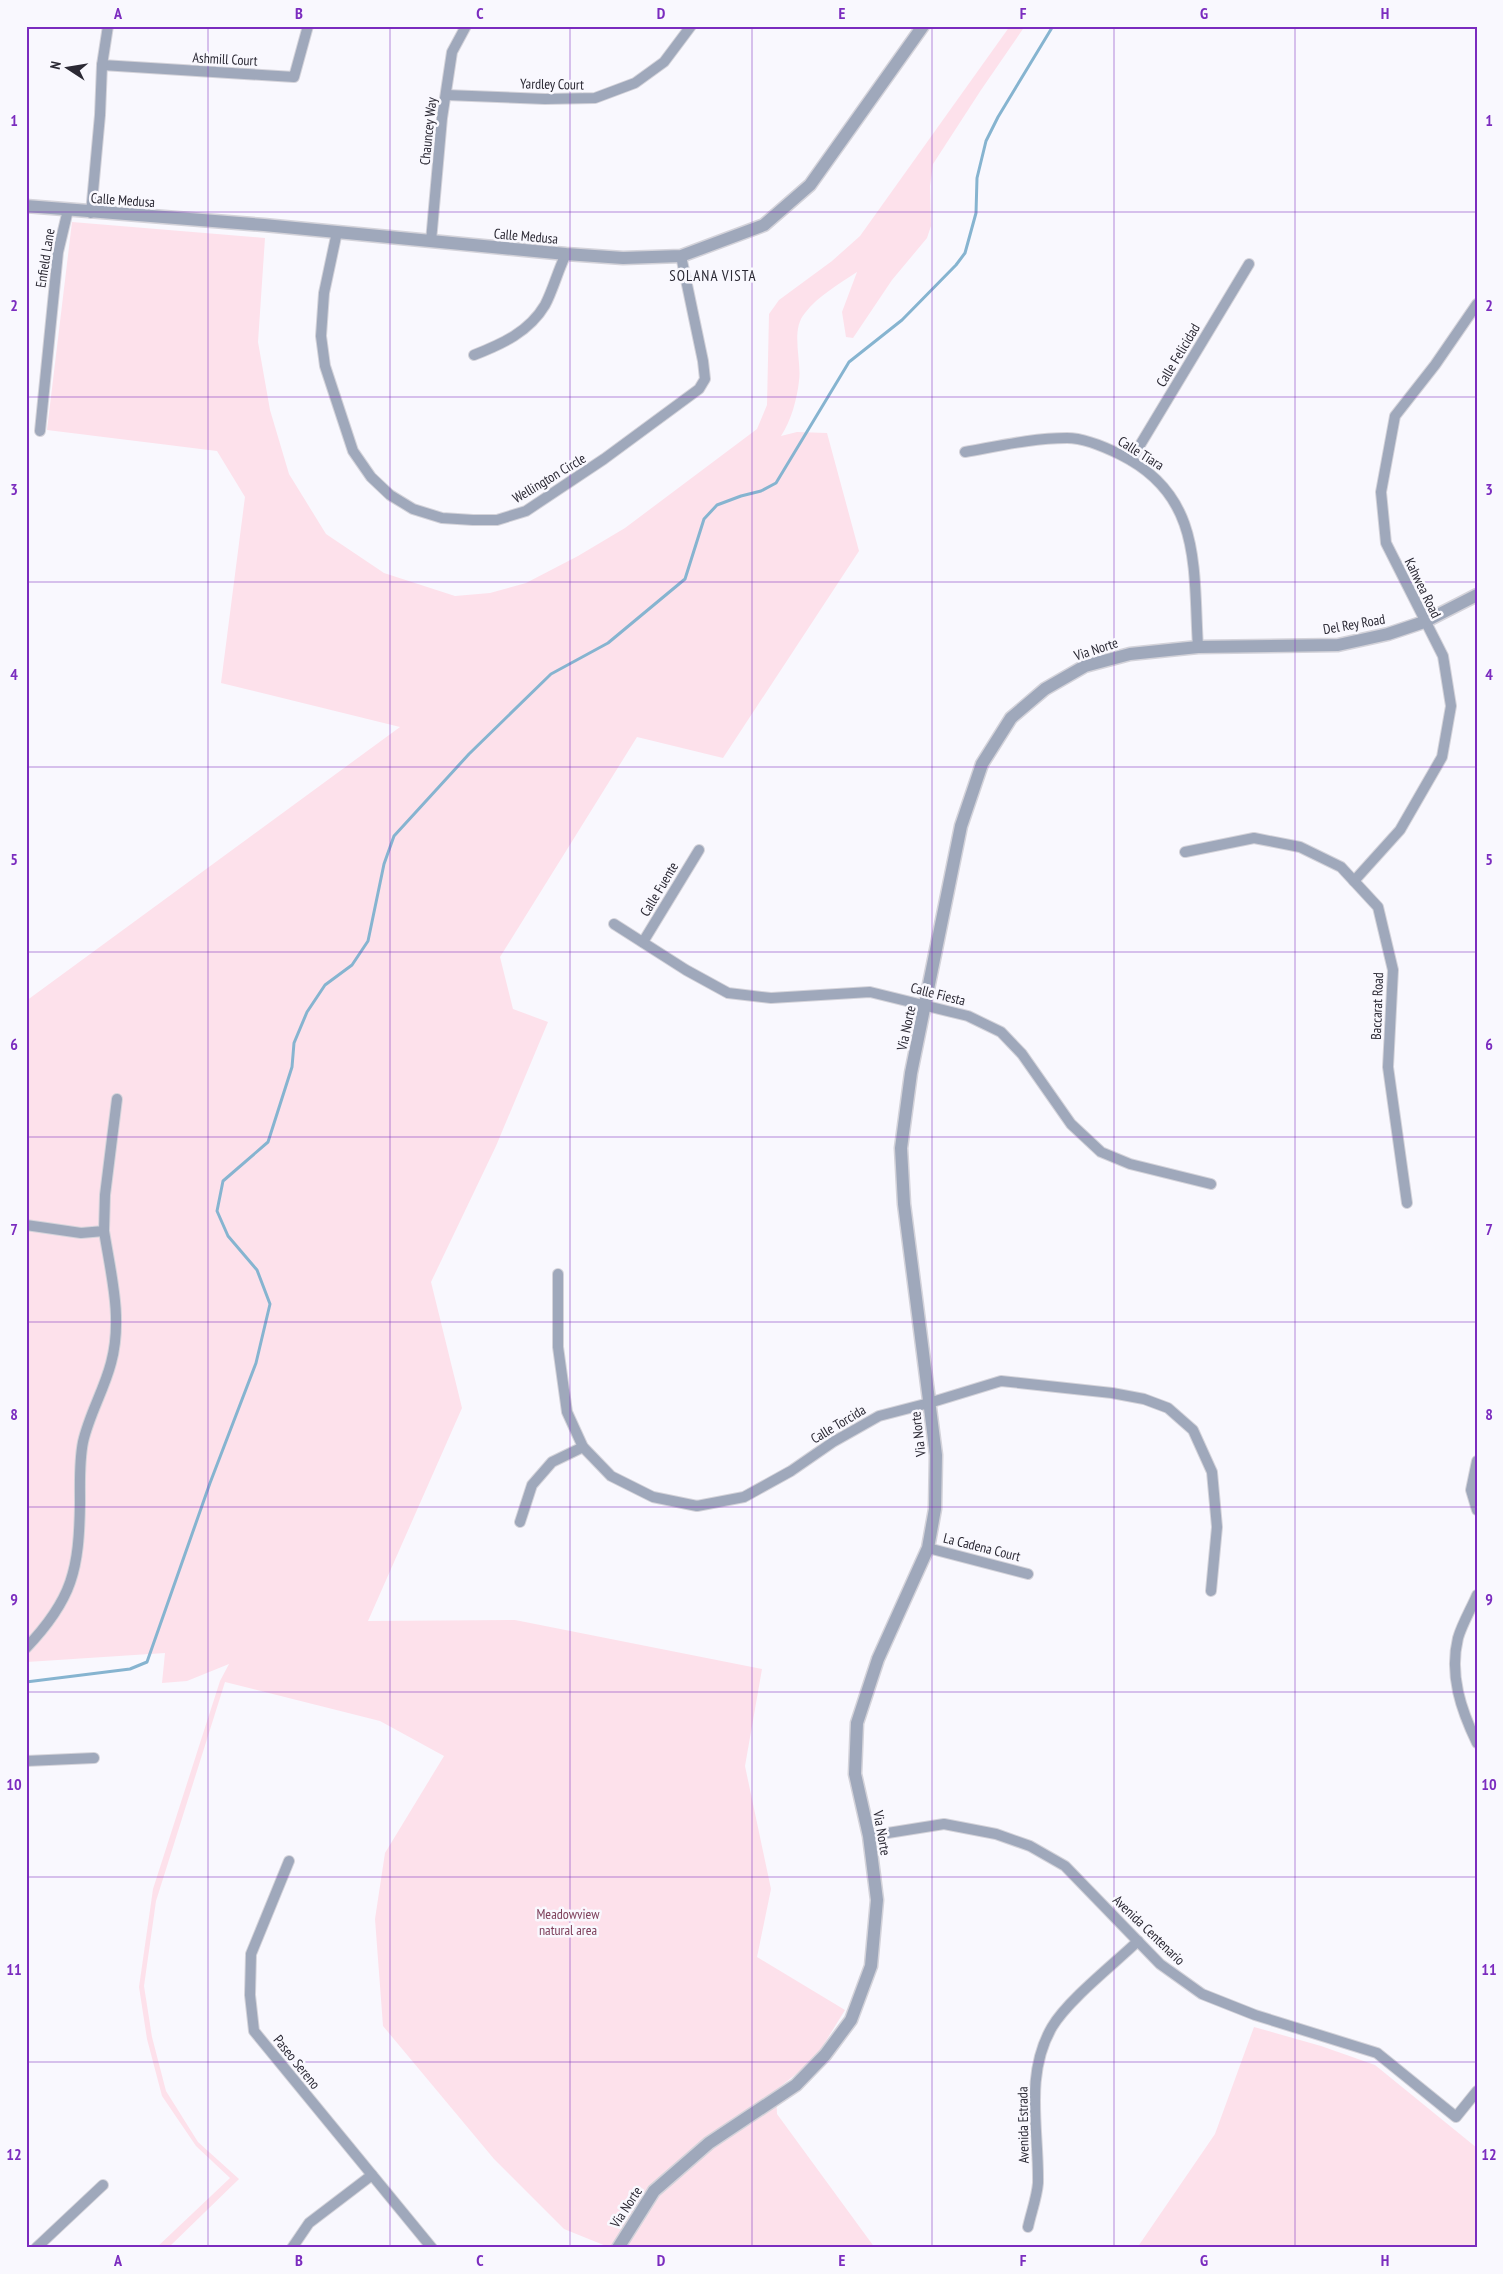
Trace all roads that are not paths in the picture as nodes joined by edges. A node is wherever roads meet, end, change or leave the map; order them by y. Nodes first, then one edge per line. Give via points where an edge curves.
1 (108, 26) edge
2 (308, 26) edge
3 (466, 26) edge
4 (691, 26) edge
5 (923, 26) edge
6 (102, 65) junction
7 (446, 95) junction
8 (26, 206) edge
9 (68, 210) junction
10 (91, 213) junction
11 (337, 232) junction
12 (431, 241) junction
13 (566, 254) junction
14 (681, 256) junction
15 (1249, 264) dead end
16 (1477, 304) edge
17 (474, 355) dead end
18 (40, 431) dead end
19 (965, 452) dead end
20 (1131, 460) junction
21 (1477, 595) edge
22 (1424, 622) junction
23 (1198, 647) junction
24 (699, 850) dead end
25 (1185, 852) dead end
26 (1354, 881) junction
27 (614, 924) dead end
28 (643, 942) junction
29 (926, 1005) junction
30 (117, 1099) dead end
31 (1210, 1184) dead end
32 (1407, 1203) dead end
33 (26, 1225) edge
34 (104, 1231) junction
35 (558, 1274) dead end
36 (929, 1403) junction
37 (583, 1446) junction
38 (1477, 1461) edge
39 (1477, 1510) edge
40 (520, 1522) dead end
41 (928, 1548) junction
42 (1028, 1574) dead end
43 (1211, 1591) dead end
44 (1477, 1595) edge
45 (27, 1647) edge
46 (1477, 1743) edge
47 (94, 1758) dead end
48 (26, 1762) edge
49 (869, 1836) junction
50 (289, 1861) dead end
51 (1138, 1941) junction
52 (1477, 2091) edge
53 (372, 2175) junction
54 (103, 2185) dead end
55 (1028, 2227) dead end
56 (36, 2248) edge
57 (292, 2248) edge
58 (432, 2248) edge
59 (618, 2248) edge

1 - 6 street
2 - 6 street, Ashmill Court via 294,77
3 - 7 street, Chauncey Way via 452,52
4 - 7 street, Yardley Court via 664,62 635,83 595,98 545,100
5 - 14 street, Calle Medusa via 810,184 764,225
6 - 10 street
7 - 12 street, Chauncey Way
8 - 9 street, Calle Medusa
9 - 10 street, Calle Medusa
9 - 18 street, Enfield Lane via 58,252
10 - 11 street, Calle Medusa
11 - 12 street, Calle Medusa
11 - 14 street, Wellington Circle via 324,293 321,336 325,366 353,451 371,477 390,495 413,509 442,518 497,520 526,511 699,389 705,379 703,361
12 - 13 street, Calle Medusa
13 - 14 street, Calle Medusa via 623,258
13 - 17 street via 545,304 532,322 516,336
15 - 20 street, Calle Felicidad
16 - 22 street, Kahwea Road via 1395,416 1381,492 1386,544
19 - 20 street, Calle Tiara via 1069,438 1104,446
20 - 23 street, Calle Tiara via 1160,481 1183,515 1193,556
21 - 22 street, Del Rey Road
22 - 23 street, Del Rey Road via 1338,645
22 - 26 street, Kahwea Road via 1443,656 1452,706 1442,757 1400,830
23 - 29 street, Via Norte via 1130,654 1084,666 1045,689 1012,718 982,764 961,826
24 - 28 street, Calle Fuente
25 - 26 street, Baccarat Road via 1254,838 1300,847 1341,867
26 - 32 street, Baccarat Road via 1378,908 1393,970 1388,1067
27 - 28 street, Calle Fiesta
28 - 29 street, Calle Fiesta via 728,993 771,998 870,992
29 - 31 street, Calle Fiesta via 968,1016 1001,1032 1022,1054 1071,1124 1101,1152 1130,1164
29 - 36 street, Via Norte via 901,1148 904,1204
30 - 34 street via 104,1195
33 - 34 street via 81,1233
34 - 45 street via 117,1313 117,1336 111,1364 83,1442 78,1557 61,1604
35 - 37 street, Calle Torcida via 558,1347 567,1412
36 - 37 street, Calle Torcida via 879,1416 744,1498 697,1506 653,1497 611,1476
36 - 41 street, Via Norte via 936,1455 935,1509
36 - 43 street, Calle Torcida via 1000,1381 1112,1393 1168,1408 1193,1430 1212,1472 1216,1527
37 - 40 street via 552,1462 532,1485
38 - 39 street via 1471,1490
41 - 42 street, La Cadena Court
41 - 49 street, Via Norte via 878,1659 857,1723 855,1774
44 - 46 street via 1458,1638 1454,1672 1464,1715
47 - 48 street
49 - 51 street, Avenida Centenario via 944,1824 996,1834 1030,1846 1065,1866
49 - 59 street, Via Norte via 877,1900 871,1966 851,2020 825,2055 796,2085 709,2143 654,2191
50 - 53 street, Paseo Sereno via 251,1954 250,1995 254,2031
51 - 52 street, Avenida Centenario via 1160,1964 1202,1994 1255,2015 1376,2053 1456,2117
51 - 55 street, Avenida Estrada via 1065,2009 1052,2026 1039,2054 1034,2101 1038,2184
53 - 57 street via 309,2223
53 - 58 street, Paseo Sereno
54 - 56 street

